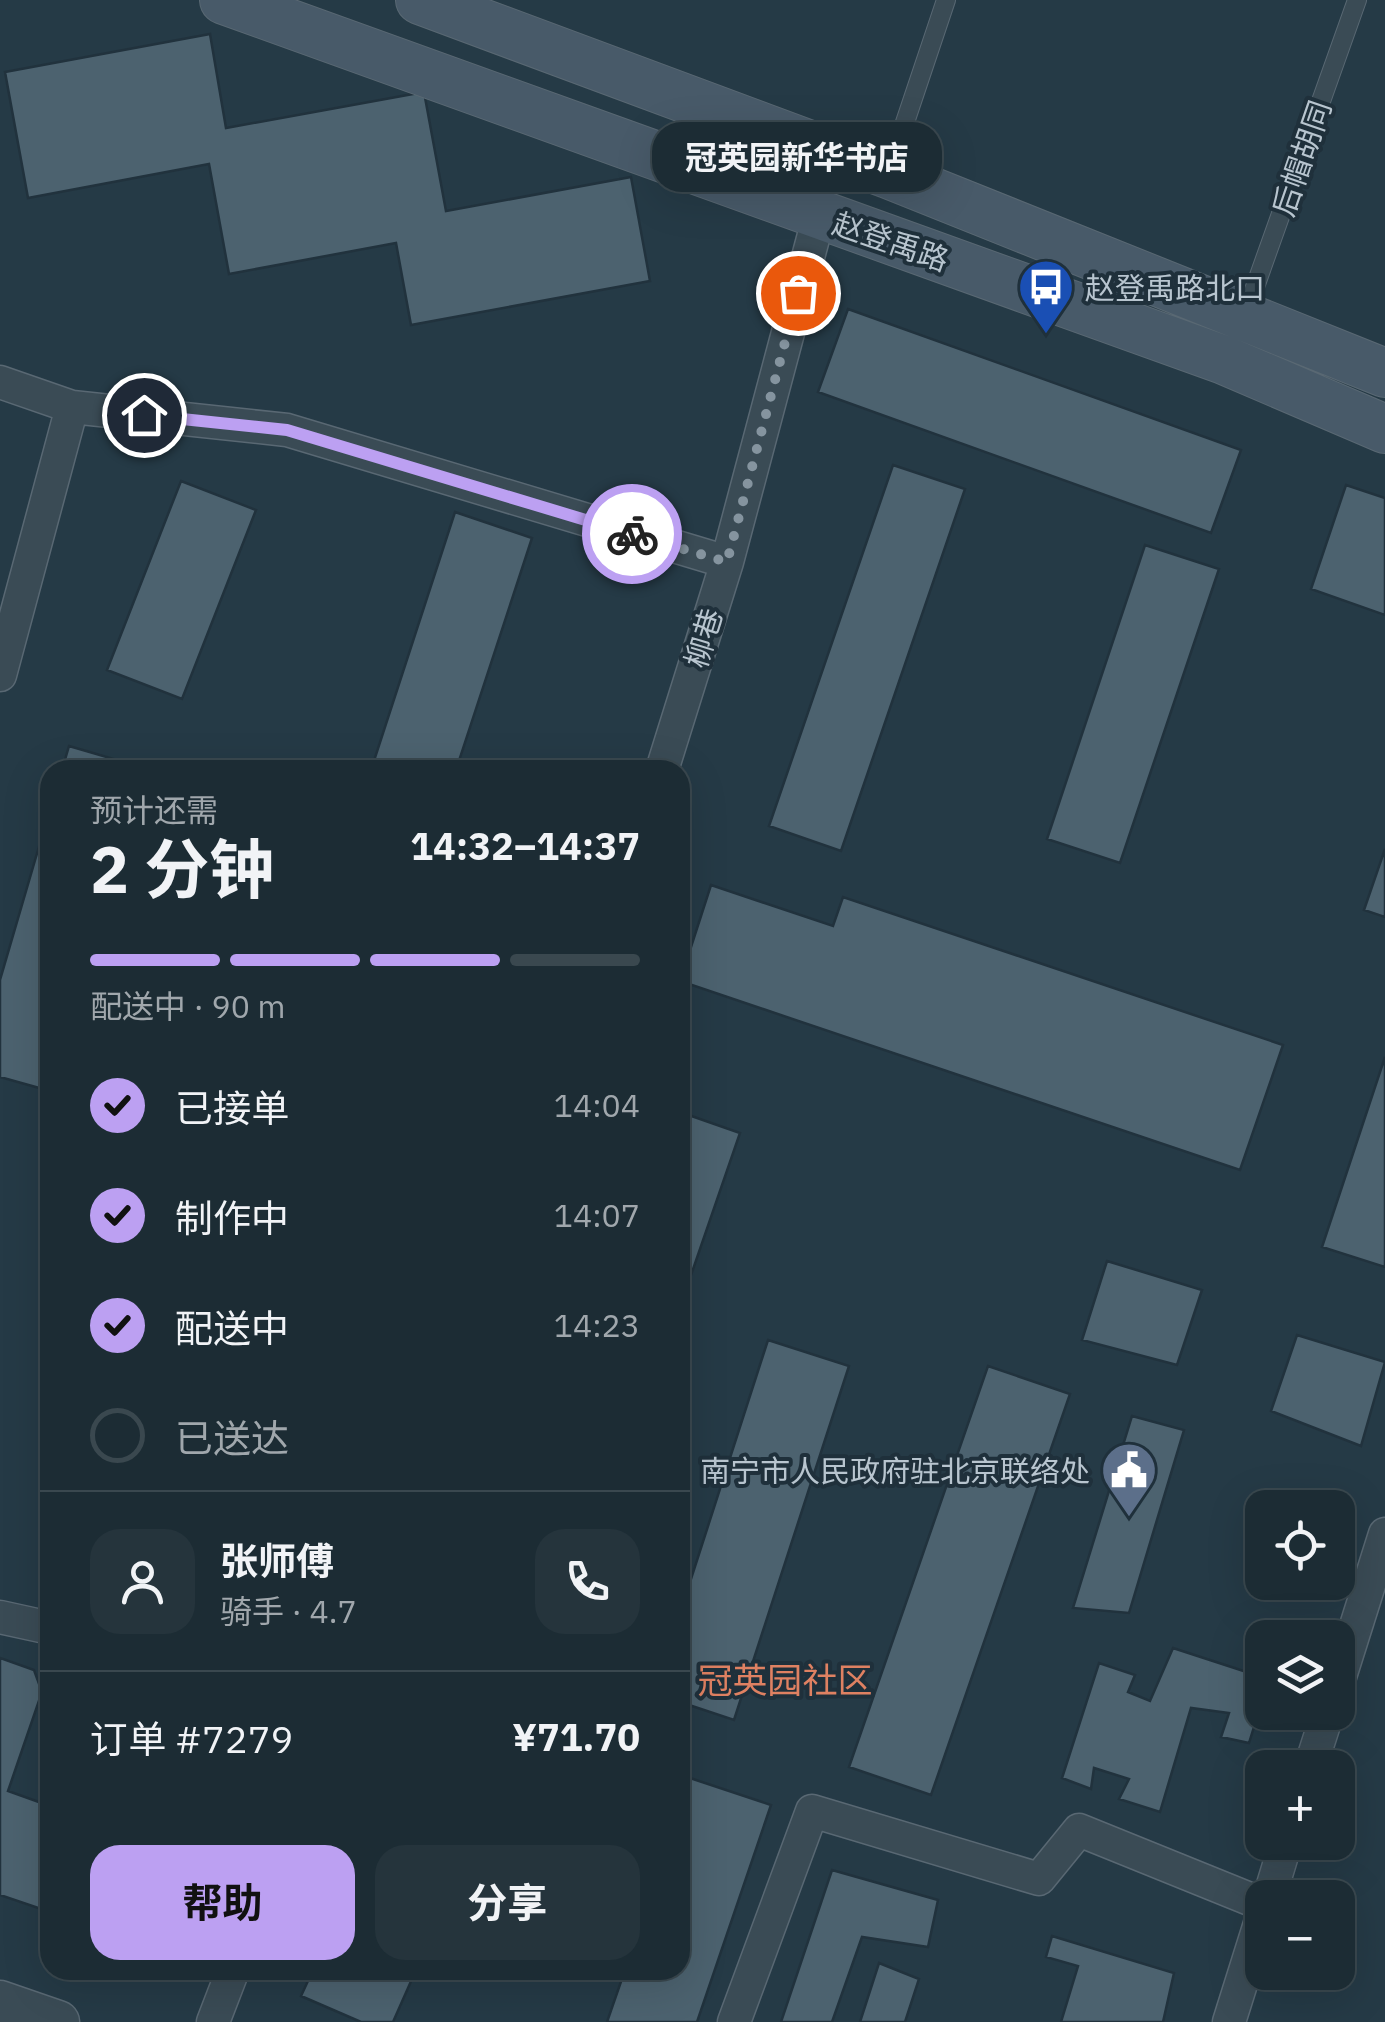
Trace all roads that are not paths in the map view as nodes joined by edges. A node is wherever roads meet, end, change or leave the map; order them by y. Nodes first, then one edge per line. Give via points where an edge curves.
1 (224, 0) edge
2 (420, 0) edge
3 (946, 0) edge
4 (1356, 0) edge
5 (888, 174) junction
6 (819, 216) junction
7 (1245, 315) junction
8 (1385, 373) edge
9 (0, 382) edge
10 (72, 407) junction
11 (1385, 430) edge
12 (727, 562) junction
13 (0, 675) edge
14 (665, 760) edge
15 (1385, 1534) edge
16 (0, 1616) edge
17 (40, 1626) edge
18 (1355, 1629) edge
19 (1245, 1897) edge
20 (1245, 1971) edge
21 (229, 1980) edge
22 (0, 2002) edge
23 (58, 2022) edge
24 (213, 2022) edge
25 (734, 2022) edge
26 (1229, 2022) edge

1 - 6 main road, 赵登禹路
2 - 5 main road, 赵登禹路
3 - 5 lane
4 - 7 lane, 后帽胡同
5 - 7 main road, 赵登禹路
6 - 11 main road, 赵登禹路 via 1224,360
6 - 12 street, 柳巷
7 - 8 main road, 赵登禹路
9 - 10 street
10 - 12 street via 287,430
10 - 13 street
12 - 14 street, 柳巷
15 - 18 street
16 - 17 street
19 - 25 street via 1079,1830 1039,1879 812,1812
20 - 26 street
21 - 24 street
22 - 23 street

